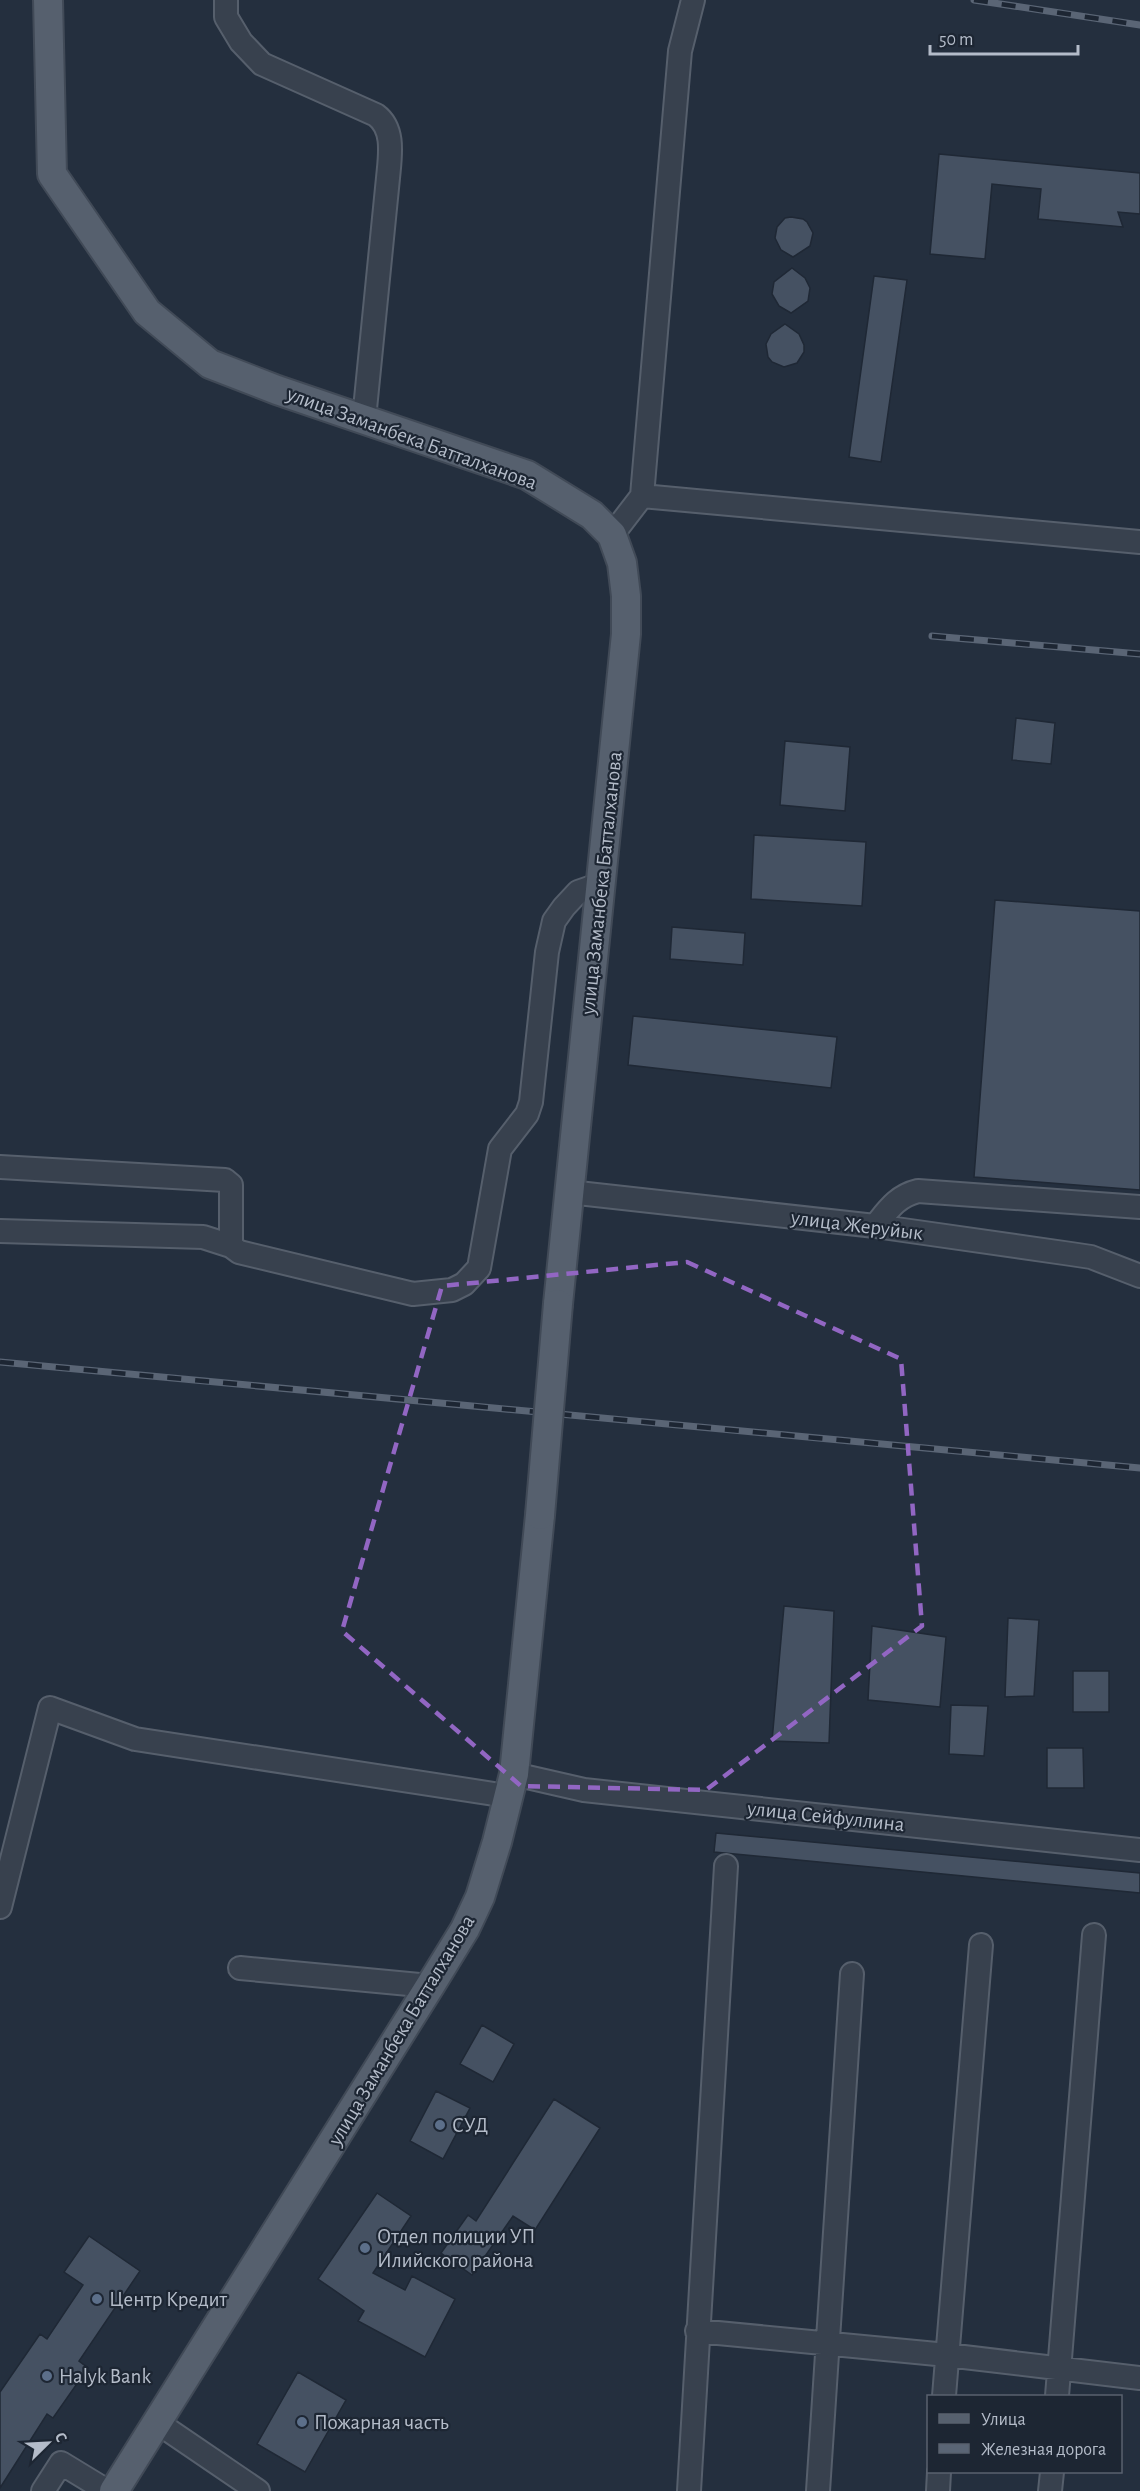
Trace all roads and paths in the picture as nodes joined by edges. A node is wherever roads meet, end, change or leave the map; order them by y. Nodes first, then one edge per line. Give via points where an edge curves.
1 (48, 0) edge
2 (226, 0) edge
3 (693, 0) edge
4 (364, 419) junction
5 (642, 496) junction
6 (612, 536) junction
7 (1140, 542) edge
8 (601, 884) junction
9 (0, 1167) edge
10 (569, 1192) junction
11 (1140, 1207) edge
12 (875, 1226) junction
13 (0, 1231) edge
14 (231, 1246) junction
15 (1140, 1276) edge
16 (510, 1785) junction
17 (1140, 1850) edge
18 (726, 1866) dead end
19 (0, 1906) edge
20 (1094, 1935) dead end
21 (981, 1946) dead end
22 (240, 1968) dead end
23 (852, 1974) dead end
24 (430, 1986) junction
25 (697, 2331) junction
26 (829, 2344) junction
27 (947, 2355) junction
28 (1060, 2367) junction
29 (1140, 2378) edge
30 (944, 2395) edge
31 (1058, 2395) edge
32 (158, 2423) junction
33 (939, 2473) edge
34 (1052, 2473) edge
35 (43, 2491) edge
36 (107, 2491) edge
37 (114, 2491) edge
38 (258, 2491) edge
39 (689, 2491) edge
40 (818, 2491) edge
41 (938, 2491) edge
42 (1050, 2491) edge

1 - 4 main road, улица Заманбека Батталханова via 52,174 147,312 210,364
2 - 4 street via 226,17 262,64 376,115 388,131 388,178
3 - 5 street via 680,51
4 - 6 main road, улица Заманбека Батталханова via 527,475 592,515
5 - 6 street
5 - 7 street
6 - 8 main road, улица Заманбека Батталханова via 622,563 626,634
8 - 10 main road, улица Заманбека Батталханова
8 - 14 street via 579,892 554,921 546,952 531,1102 527,1114 500,1149 479,1268 473,1277 452,1290 413,1294 239,1252
9 - 14 street via 225,1180 231,1185
10 - 12 street, улица Жеруйык
10 - 16 main road, улица Заманбека Батталханова, bridge via 540,1515
11 - 12 street via 918,1191 904,1195 890,1206
12 - 15 street, улица Жеруйык via 1091,1257
13 - 14 street via 203,1237
16 - 17 street, улица Сейфуллина
16 - 19 street, улица Сейфуллина via 135,1739 50,1708
16 - 24 main road, улица Заманбека Батталханова via 480,1897
18 - 25 street
20 - 28 street
21 - 27 street
22 - 24 street
23 - 26 street
24 - 32 main road, улица Заманбека Батталханова
25 - 26 street
25 - 39 street
26 - 27 street
26 - 40 street
27 - 28 street
27 - 30 street
28 - 29 street
28 - 31 street
32 - 37 main road, улица Заманбека Батталханова
32 - 38 street
33 - 41 street
34 - 42 street
35 - 36 street via 61,2463

